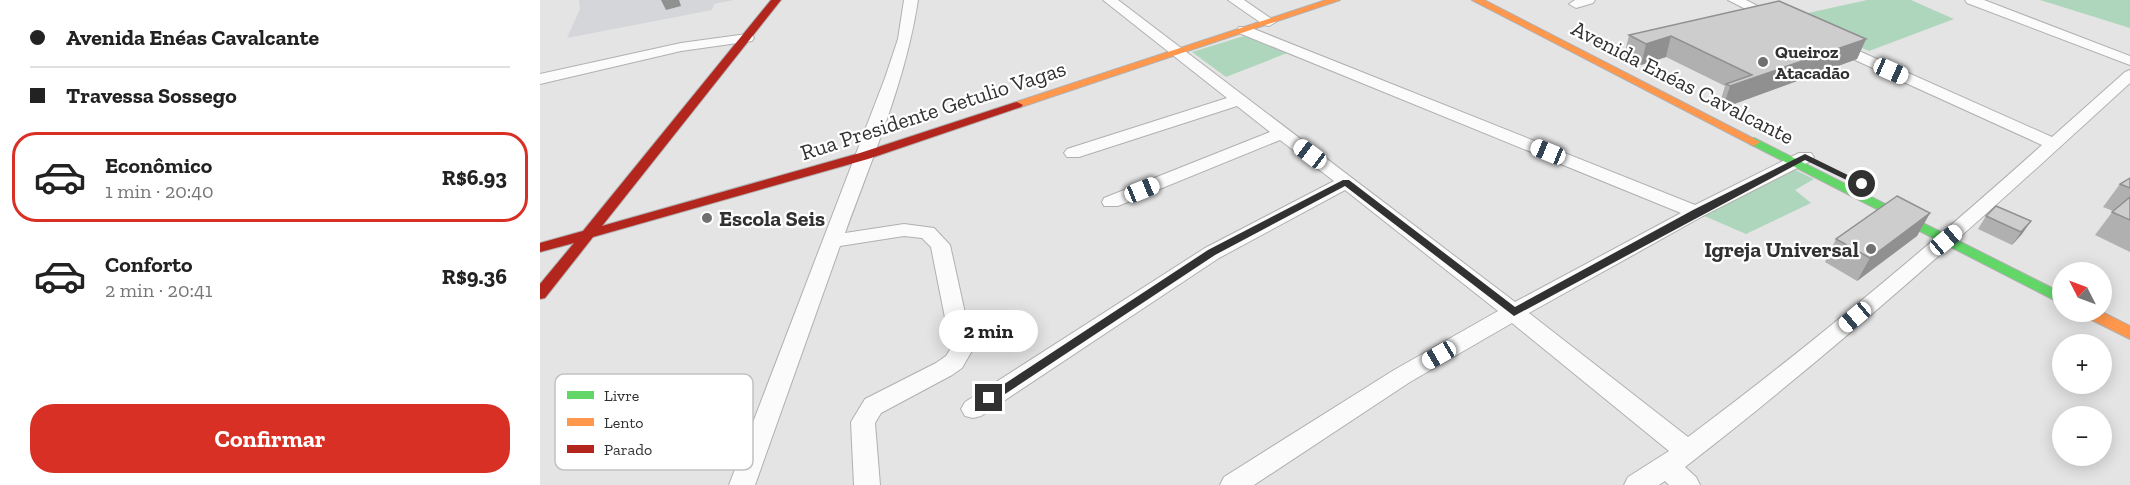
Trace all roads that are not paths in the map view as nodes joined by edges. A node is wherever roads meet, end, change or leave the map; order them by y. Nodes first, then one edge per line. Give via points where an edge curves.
1 (776, 0) edge
2 (912, 0) edge
3 (1110, 0) edge
4 (1235, 0) edge
5 (1335, 0) edge
6 (1477, 0) edge
7 (1496, 0) edge
8 (1737, 0) edge
9 (1972, 0) edge
10 (1509, 11) junction
11 (1269, 22) junction
12 (1789, 24) edge
13 (1244, 30) junction
14 (747, 38) junction
15 (1820, 38) edge
16 (1180, 52) junction
17 (2130, 61) edge
18 (2130, 75) edge
19 (540, 80) edge
20 (1238, 100) junction
21 (1282, 134) junction
22 (2052, 143) junction
23 (1073, 153) dead end
24 (864, 156) junction
25 (1800, 160) junction
26 (1346, 182) junction
27 (1111, 202) dead end
28 (1696, 212) junction
29 (586, 235) junction
30 (1952, 236) junction
31 (832, 241) junction
32 (540, 248) edge
33 (2051, 283) edge
34 (540, 294) edge
35 (2112, 308) edge
36 (1514, 312) junction
37 (2130, 317) edge
38 (2109, 322) edge
39 (2130, 333) edge
40 (973, 409) dead end
41 (1687, 451) junction
42 (753, 455) edge
43 (1666, 467) junction
44 (748, 470) edge
45 (742, 485) edge
46 (867, 485) edge
47 (1233, 485) edge
48 (1637, 485) edge
49 (1687, 485) edge

1 - 14 street
2 - 24 street via 905,39
3 - 16 street
4 - 11 street
5 - 11 street, Rua Presidente Getulio Vagas
6 - 10 street, Avenida Enéas Cavalcante
7 - 10 street, Avenida Enéas Cavalcante
8 - 12 street
9 - 17 street
10 - 25 street, Avenida Enéas Cavalcante
11 - 13 street, Rua Presidente Getulio Vagas
13 - 16 street, Rua Presidente Getulio Vagas
13 - 28 street
14 - 19 street via 681,47
14 - 29 street
15 - 22 street
16 - 20 street
16 - 24 street, Rua Presidente Getulio Vagas
18 - 22 street
20 - 21 street
20 - 23 street
21 - 26 street
21 - 27 street
22 - 30 street
24 - 29 street, Rua Presidente Getulio Vagas
24 - 31 street
25 - 28 street
25 - 30 street, Avenida Enéas Cavalcante
26 - 36 street
26 - 40 street via 1212,253
28 - 36 street
29 - 32 street, Rua Presidente Getulio Vagas
29 - 34 street
30 - 33 street, Avenida Enéas Cavalcante
30 - 41 street via 1764,393
31 - 42 street
31 - 46 street via 904,230 927,232 940,245 962,349 949,366 873,406 867,413 863,422
35 - 37 street
36 - 41 street
36 - 47 street via 1402,376
38 - 39 street
41 - 43 street
43 - 48 street
43 - 49 street
44 - 45 street

